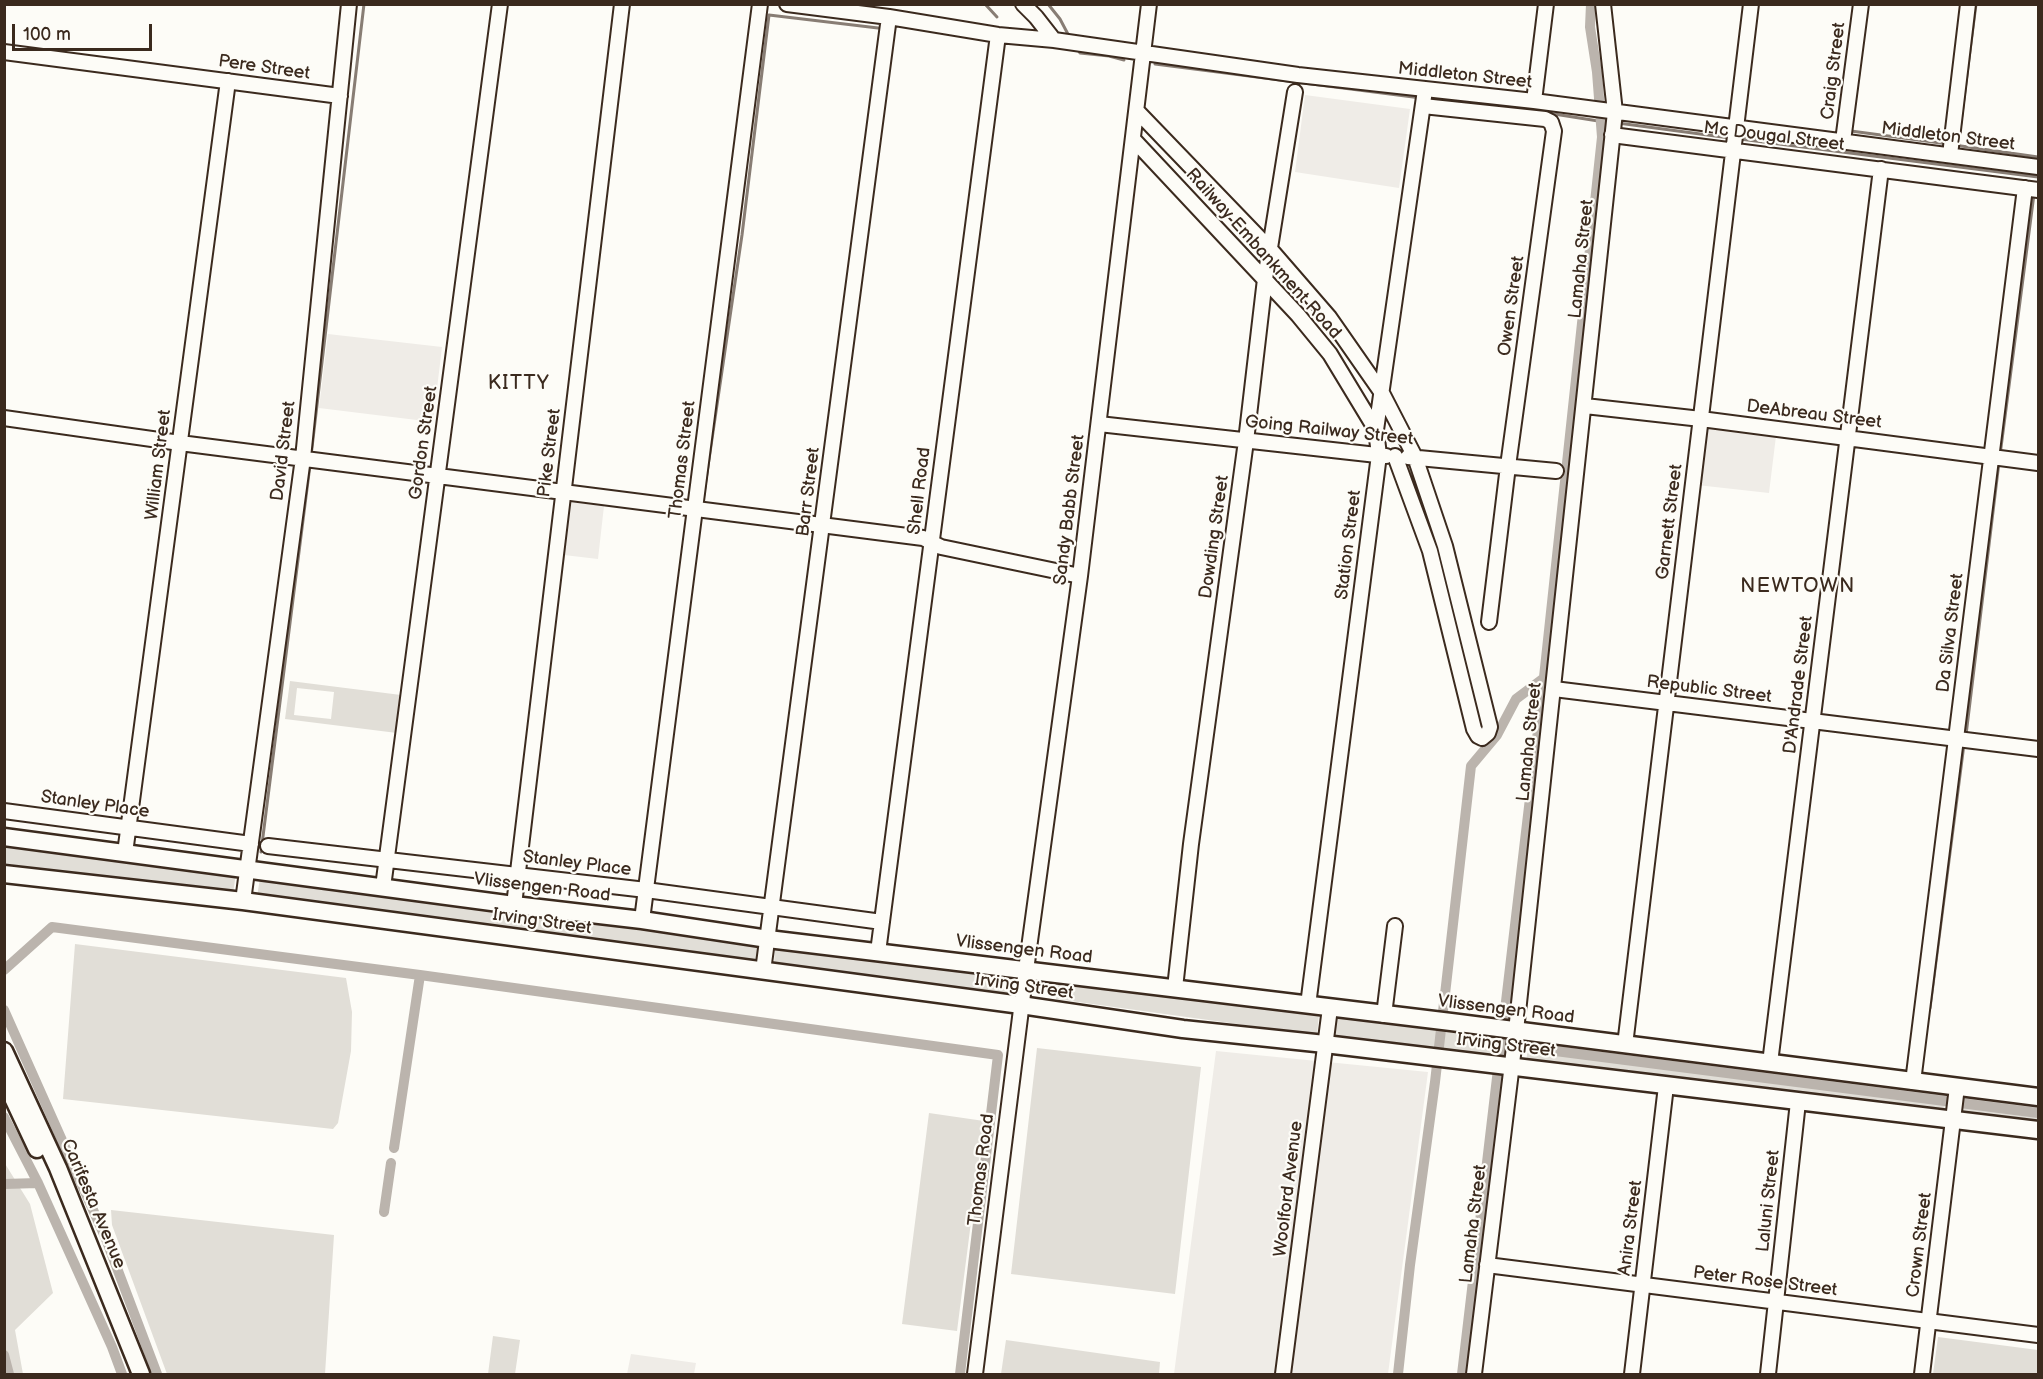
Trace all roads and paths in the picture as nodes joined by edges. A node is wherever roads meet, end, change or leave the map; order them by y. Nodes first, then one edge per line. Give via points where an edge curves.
1 (349, 4) edge
2 (500, 4) edge
3 (622, 4) edge
4 (760, 4) edge
5 (787, 4) edge
6 (1023, 4) edge
7 (1149, 4) edge
8 (1546, 4) edge
9 (1602, 4) edge
10 (1751, 4) edge
11 (1860, 4) edge
12 (1968, 4) edge
13 (889, 17) junction
14 (1036, 17) junction
15 (998, 35) junction
16 (1028, 38) junction
17 (1054, 40) junction
18 (4, 52) edge
19 (1143, 53) junction
20 (228, 81) junction
21 (1425, 90) junction
22 (1295, 92) dead end
23 (340, 96) junction
24 (1534, 101) junction
25 (1423, 106) junction
26 (1137, 111) junction
27 (1612, 113) junction
28 (1736, 128) junction
29 (1613, 133) junction
30 (1133, 138) junction
31 (1843, 141) junction
32 (1950, 148) junction
33 (1733, 149) junction
34 (2038, 167) edge
35 (1881, 169) junction
36 (2032, 189) edge
37 (1270, 249) junction
38 (1265, 279) junction
39 (1382, 393) junction
40 (1585, 406) junction
41 (4, 418) edge
42 (1701, 419) junction
43 (1099, 424) junction
44 (1376, 430) junction
45 (1848, 438) junction
46 (1246, 441) junction
47 (180, 443) junction
48 (1379, 455) junction
49 (1395, 456) junction
50 (1991, 456) junction
51 (1415, 457) junction
52 (308, 459) junction
53 (2038, 463) edge
54 (1508, 466) junction
55 (1556, 471) dead end
56 (438, 476) junction
57 (563, 491) junction
58 (695, 508) junction
59 (823, 524) junction
60 (932, 542) junction
61 (1445, 546) junction
62 (1430, 551) junction
63 (1080, 576) junction
64 (1489, 622) dead end
65 (1554, 688) junction
66 (1666, 703) junction
67 (1812, 721) junction
68 (1962, 739) junction
69 (2038, 749) edge
70 (4, 811) edge
71 (129, 830) junction
72 (4, 837) edge
73 (251, 846) junction
74 (268, 846) dead end
75 (126, 852) junction
76 (387, 859) junction
77 (248, 867) junction
78 (5, 875) edge
79 (517, 876) junction
80 (383, 887) junction
81 (646, 890) junction
82 (243, 901) junction
83 (514, 905) junction
84 (773, 908) junction
85 (642, 920) junction
86 (882, 922) junction
87 (1395, 926) dead end
88 (768, 939) junction
89 (878, 952) junction
90 (1026, 970) junction
91 (764, 971) junction
92 (1175, 988) junction
93 (1021, 1005) junction
94 (1308, 1005) junction
95 (1330, 1008) junction
96 (1384, 1015) junction
97 (1516, 1031) junction
98 (1325, 1044) junction
99 (1625, 1045) junction
100 (4, 1051) edge
101 (1770, 1063) junction
102 (1502, 1065) junction
103 (4, 1079) edge
104 (1913, 1082) junction
105 (1666, 1086) junction
106 (1956, 1092) junction
107 (2038, 1097) edge
108 (1798, 1102) junction
109 (1954, 1116) junction
110 (2038, 1130) edge
111 (1487, 1265) junction
112 (1643, 1285) junction
113 (1777, 1302) junction
114 (1928, 1321) junction
115 (2038, 1335) edge
116 (130, 1374) edge
117 (141, 1374) edge
118 (975, 1374) edge
119 (1283, 1374) edge
120 (1474, 1374) edge
121 (1632, 1374) edge
122 (1768, 1374) edge
123 (1922, 1374) edge

1 - 23 street, David Street
2 - 56 street, Gordon Street
3 - 57 street, Pike Street
4 - 58 street, Thomas Street
5 - 13 street
6 - 14 street
7 - 19 street, Sandy Babb Street
8 - 24 street
9 - 27 street, Lamaha Street
10 - 28 street, Garnett Street
11 - 31 street, Craig Street
12 - 32 street
13 - 15 street, Middleton Street
13 - 59 street, Barr Street
14 - 16 street
14 - 17 street
15 - 16 street, Middleton Street
15 - 60 street, Shell Road
16 - 17 street, Middleton Street
17 - 19 street, Middleton Street
18 - 20 street, Pere Street
19 - 21 street, Middleton Street
19 - 26 street, Sandy Babb Street
20 - 23 street, Pere Street
20 - 47 street, William Street
21 - 24 street, Middleton Street
21 - 25 street, Station Street
22 - 37 street, Dowding Street
23 - 52 street, David Street
24 - 27 street, Middleton Street
25 - 39 street, Station Street
25 - 54 street, Owen Street via 1545,119 1554,131
26 - 30 street, Sandy Babb Street
26 - 37 street
27 - 28 street, Middleton Street
27 - 29 street, Lamaha Street
28 - 31 street, Middleton Street
28 - 33 street, Garnett Street
29 - 33 street, Mc Dougal Street
29 - 40 street, Lamaha Street
30 - 38 street, Railway Embankment Road
30 - 43 street, Sandy Babb Street
31 - 32 street, Middleton Street
32 - 34 street, Middleton Street
33 - 35 street, Mc Dougal Street
33 - 42 street, Garnett Street
35 - 36 street, Mc Dougal Street
35 - 45 street, D'Andrade Street
36 - 50 street, Da Silva Street
37 - 38 street, Dowding Street
37 - 39 street via 1329,317
38 - 44 street, Railway Embankment Road via 1330,354
38 - 46 street, Dowding Street
39 - 44 street, Station Street
39 - 51 street
40 - 42 street, DeAbreau Street
40 - 65 street, Lamaha Street
41 - 47 street
42 - 45 street, DeAbreau Street
42 - 66 street, Garnett Street
43 - 46 street, Going Railway Street
43 - 63 street, Sandy Babb Street
44 - 48 street, Station Street
45 - 50 street, DeAbreau Street
45 - 67 street, D'Andrade Street
46 - 48 street, Going Railway Street
46 - 92 street, Dowding Street
47 - 52 street
47 - 71 street, William Street
48 - 49 street, Going Railway Street
48 - 94 street, Station Street
49 - 51 street, Going Railway Street
49 - 62 street
50 - 53 street, DeAbreau Street
50 - 68 street, Da Silva Street
51 - 54 street, Going Railway Street
51 - 61 street
52 - 56 street
52 - 73 street, David Street
54 - 55 street, Going Railway Street
54 - 64 street, Owen Street
56 - 57 street
56 - 76 street, Gordon Street
57 - 58 street
57 - 79 street, Pike Street
58 - 59 street
58 - 81 street, Thomas Street
59 - 60 street
59 - 84 street, Barr Street
60 - 63 street
60 - 86 street, Shell Road
61 - 62 street
61 - 62 street via 1490,727 1482,738 1474,729
63 - 90 street, Sandy Babb Street
65 - 66 street, Republic Street
65 - 97 street, Lamaha Street
66 - 67 street, Republic Street
66 - 99 street, Garnett Street
67 - 68 street, Republic Street
67 - 101 street, D'Andrade Street
68 - 69 street, Republic Street
68 - 104 street, Da Silva Street
70 - 71 street, Stanley Place
71 - 73 street, Stanley Place
71 - 75 street, William Street
72 - 75 main road, Vlissengen Road
73 - 77 street, David Street
74 - 76 street, Stanley Place
75 - 77 main road, Vlissengen Road
76 - 79 street, Stanley Place
76 - 80 street, Gordon Street
77 - 80 main road, Vlissengen Road
77 - 82 street, David Street
78 - 82 main road, Irving Street
79 - 81 street, Stanley Place
79 - 83 street, Pike Street
80 - 83 main road, Vlissengen Road
81 - 84 street, Stanley Place
81 - 85 street, Thomas Street
82 - 91 main road, Irving Street
83 - 85 main road, Vlissengen Road
84 - 86 street, Stanley Place
84 - 88 street, Barr Street
85 - 88 main road, Vlissengen Road
86 - 89 street, Shell Road
87 - 96 street
88 - 89 main road, Vlissengen Road
88 - 91 street, Barr Street
89 - 90 main road, Vlissengen Road
90 - 92 main road, Vlissengen Road
90 - 93 street, Thomas Road
91 - 93 main road, Irving Street
92 - 94 main road, Vlissengen Road
93 - 98 main road, Irving Street via 1183,1029
93 - 118 street, Thomas Road
94 - 95 main road, Vlissengen Road
95 - 96 main road, Vlissengen Road
95 - 98 street, Woolford Avenue
96 - 97 main road, Vlissengen Road
97 - 99 main road, Vlissengen Road
97 - 102 street, Lamaha Street
98 - 102 main road, Irving Street
98 - 119 street, Woolford Avenue
99 - 101 main road, Vlissengen Road
100 - 117 main road, Carifesta Avenue via 58,1168
101 - 104 main road, Vlissengen Road
102 - 105 main road, Irving Street
102 - 111 street, Lamaha Street
103 - 116 main road, Carifesta Avenue via 48,1173
104 - 106 main road, Vlissengen Road
105 - 108 main road, Irving Street
105 - 112 street, Anira Street
106 - 107 main road, Vlissengen Road
106 - 109 street, Crown Street
108 - 109 main road, Irving Street
108 - 113 street, Laluni Street
109 - 110 main road, Irving Street
109 - 114 street, Crown Street
111 - 112 street, Peter Rose Street
111 - 120 street, Lamaha Street
112 - 113 street, Peter Rose Street
112 - 121 street, Anira Street
113 - 114 street, Peter Rose Street
113 - 122 street, Laluni Street
114 - 115 street, Peter Rose Street
114 - 123 street, Crown Street

